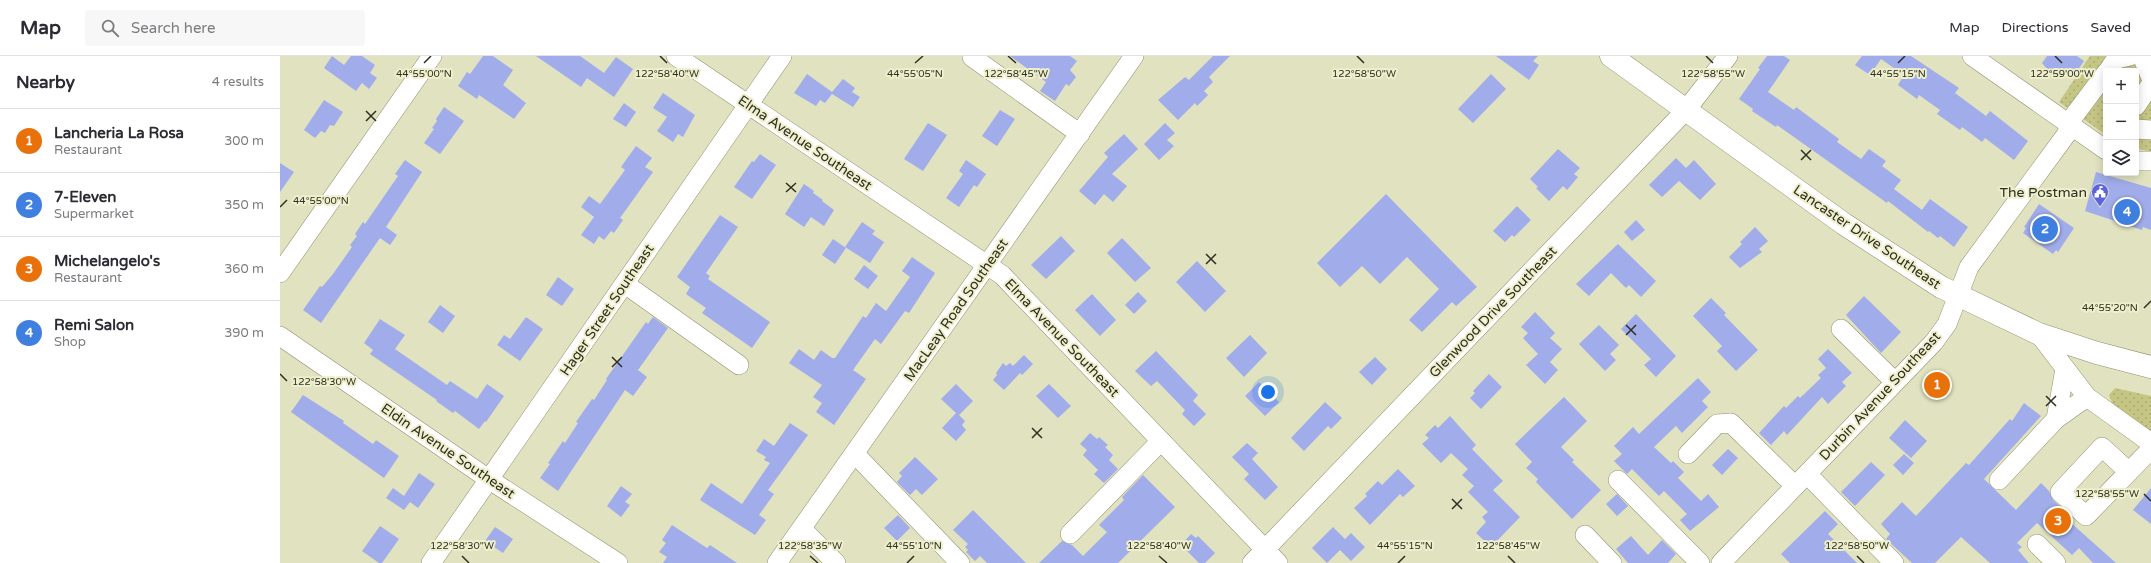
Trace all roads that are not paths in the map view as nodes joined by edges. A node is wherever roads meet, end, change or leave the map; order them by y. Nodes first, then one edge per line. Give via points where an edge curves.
1 (432, 56) edge
2 (676, 56) edge
3 (782, 56) edge
4 (1134, 56) edge
5 (1611, 56) edge
6 (1728, 56) edge
7 (1972, 56) edge
8 (2130, 56) edge
9 (2142, 56) edge
10 (972, 57) dead end
11 (2110, 68) edge
12 (2103, 78) edge
13 (2151, 78) edge
14 (2151, 84) edge
15 (2137, 104) edge
16 (749, 105) junction
17 (1686, 110) junction
18 (2069, 126) junction
19 (2139, 129) edge
20 (2151, 130) edge
21 (1080, 134) junction
22 (2103, 148) edge
23 (2139, 161) edge
24 (2151, 161) edge
25 (987, 265) junction
26 (280, 273) edge
27 (625, 284) junction
28 (1957, 296) junction
29 (1841, 329) dead end
30 (2039, 334) junction
31 (280, 336) edge
32 (739, 365) dead end
33 (2151, 366) edge
34 (2065, 369) junction
35 (1895, 382) junction
36 (2087, 397) junction
37 (2056, 419) junction
38 (1161, 442) junction
39 (2151, 443) edge
40 (2151, 450) edge
41 (855, 454) junction
42 (1688, 454) dead end
43 (2129, 472) junction
44 (490, 480) junction
45 (1618, 480) dead end
46 (1801, 480) junction
47 (1999, 480) dead end
48 (802, 528) junction
49 (1070, 534) dead end
50 (1585, 536) dead end
51 (2038, 544) dead end
52 (1265, 549) junction
53 (432, 563) edge
54 (618, 563) edge
55 (777, 563) edge
56 (836, 563) edge
57 (960, 563) edge
58 (1252, 563) edge
59 (1278, 563) edge
60 (1612, 563) edge
61 (1700, 563) edge
62 (1721, 563) edge
63 (1894, 563) edge
64 (2056, 563) edge

1 - 26 street
2 - 16 street, Elma Avenue Southeast
3 - 16 street, Hager Street Southeast
4 - 21 street, MacLeay Road Southeast
5 - 17 main road, Lancaster Drive Southeast
6 - 17 street, Glenwood Drive Southeast
7 - 18 street
8 - 11 street, Durbin Avenue Southeast via 2116,60
9 - 13 street
10 - 21 street
12 - 18 street, Durbin Avenue Southeast
14 - 15 street
16 - 25 street, Elma Avenue Southeast
16 - 27 street, Hager Street Southeast
17 - 28 main road, Lancaster Drive Southeast via 1844,224
17 - 52 street, Glenwood Drive Southeast
18 - 22 street
18 - 28 street, Durbin Avenue Southeast via 1969,267
19 - 20 street
21 - 25 street, MacLeay Road Southeast
23 - 24 street
25 - 38 street, Elma Avenue Southeast via 1002,275
25 - 41 street, MacLeay Road Southeast
27 - 32 street
27 - 44 street, Hager Street Southeast
28 - 30 main road, Lancaster Drive Southeast
28 - 35 street, Durbin Avenue Southeast via 1947,324 1934,342
29 - 35 street
30 - 33 main road, Lancaster Drive Southeast via 2097,353
30 - 34 street
31 - 44 street, Eldin Avenue Southeast
34 - 36 street
34 - 37 street
35 - 46 street, Durbin Avenue Southeast
36 - 37 street
36 - 39 street
37 - 47 street
38 - 49 street
38 - 52 street, Elma Avenue Southeast
40 - 43 street
41 - 48 street, MacLeay Road Southeast
41 - 57 street
42 - 46 street via 1717,424 1731,423
43 - 43 street via 2086,516 2060,492 2102,447
44 - 53 street, Hager Street Southeast
44 - 54 street, Eldin Avenue Southeast
45 - 61 street
46 - 62 street, Durbin Avenue Southeast
46 - 63 street
48 - 55 street, MacLeay Road Southeast
48 - 56 street
50 - 60 street
51 - 64 street
52 - 58 street, Glenwood Drive Southeast
52 - 59 street, Elma Avenue Southeast

